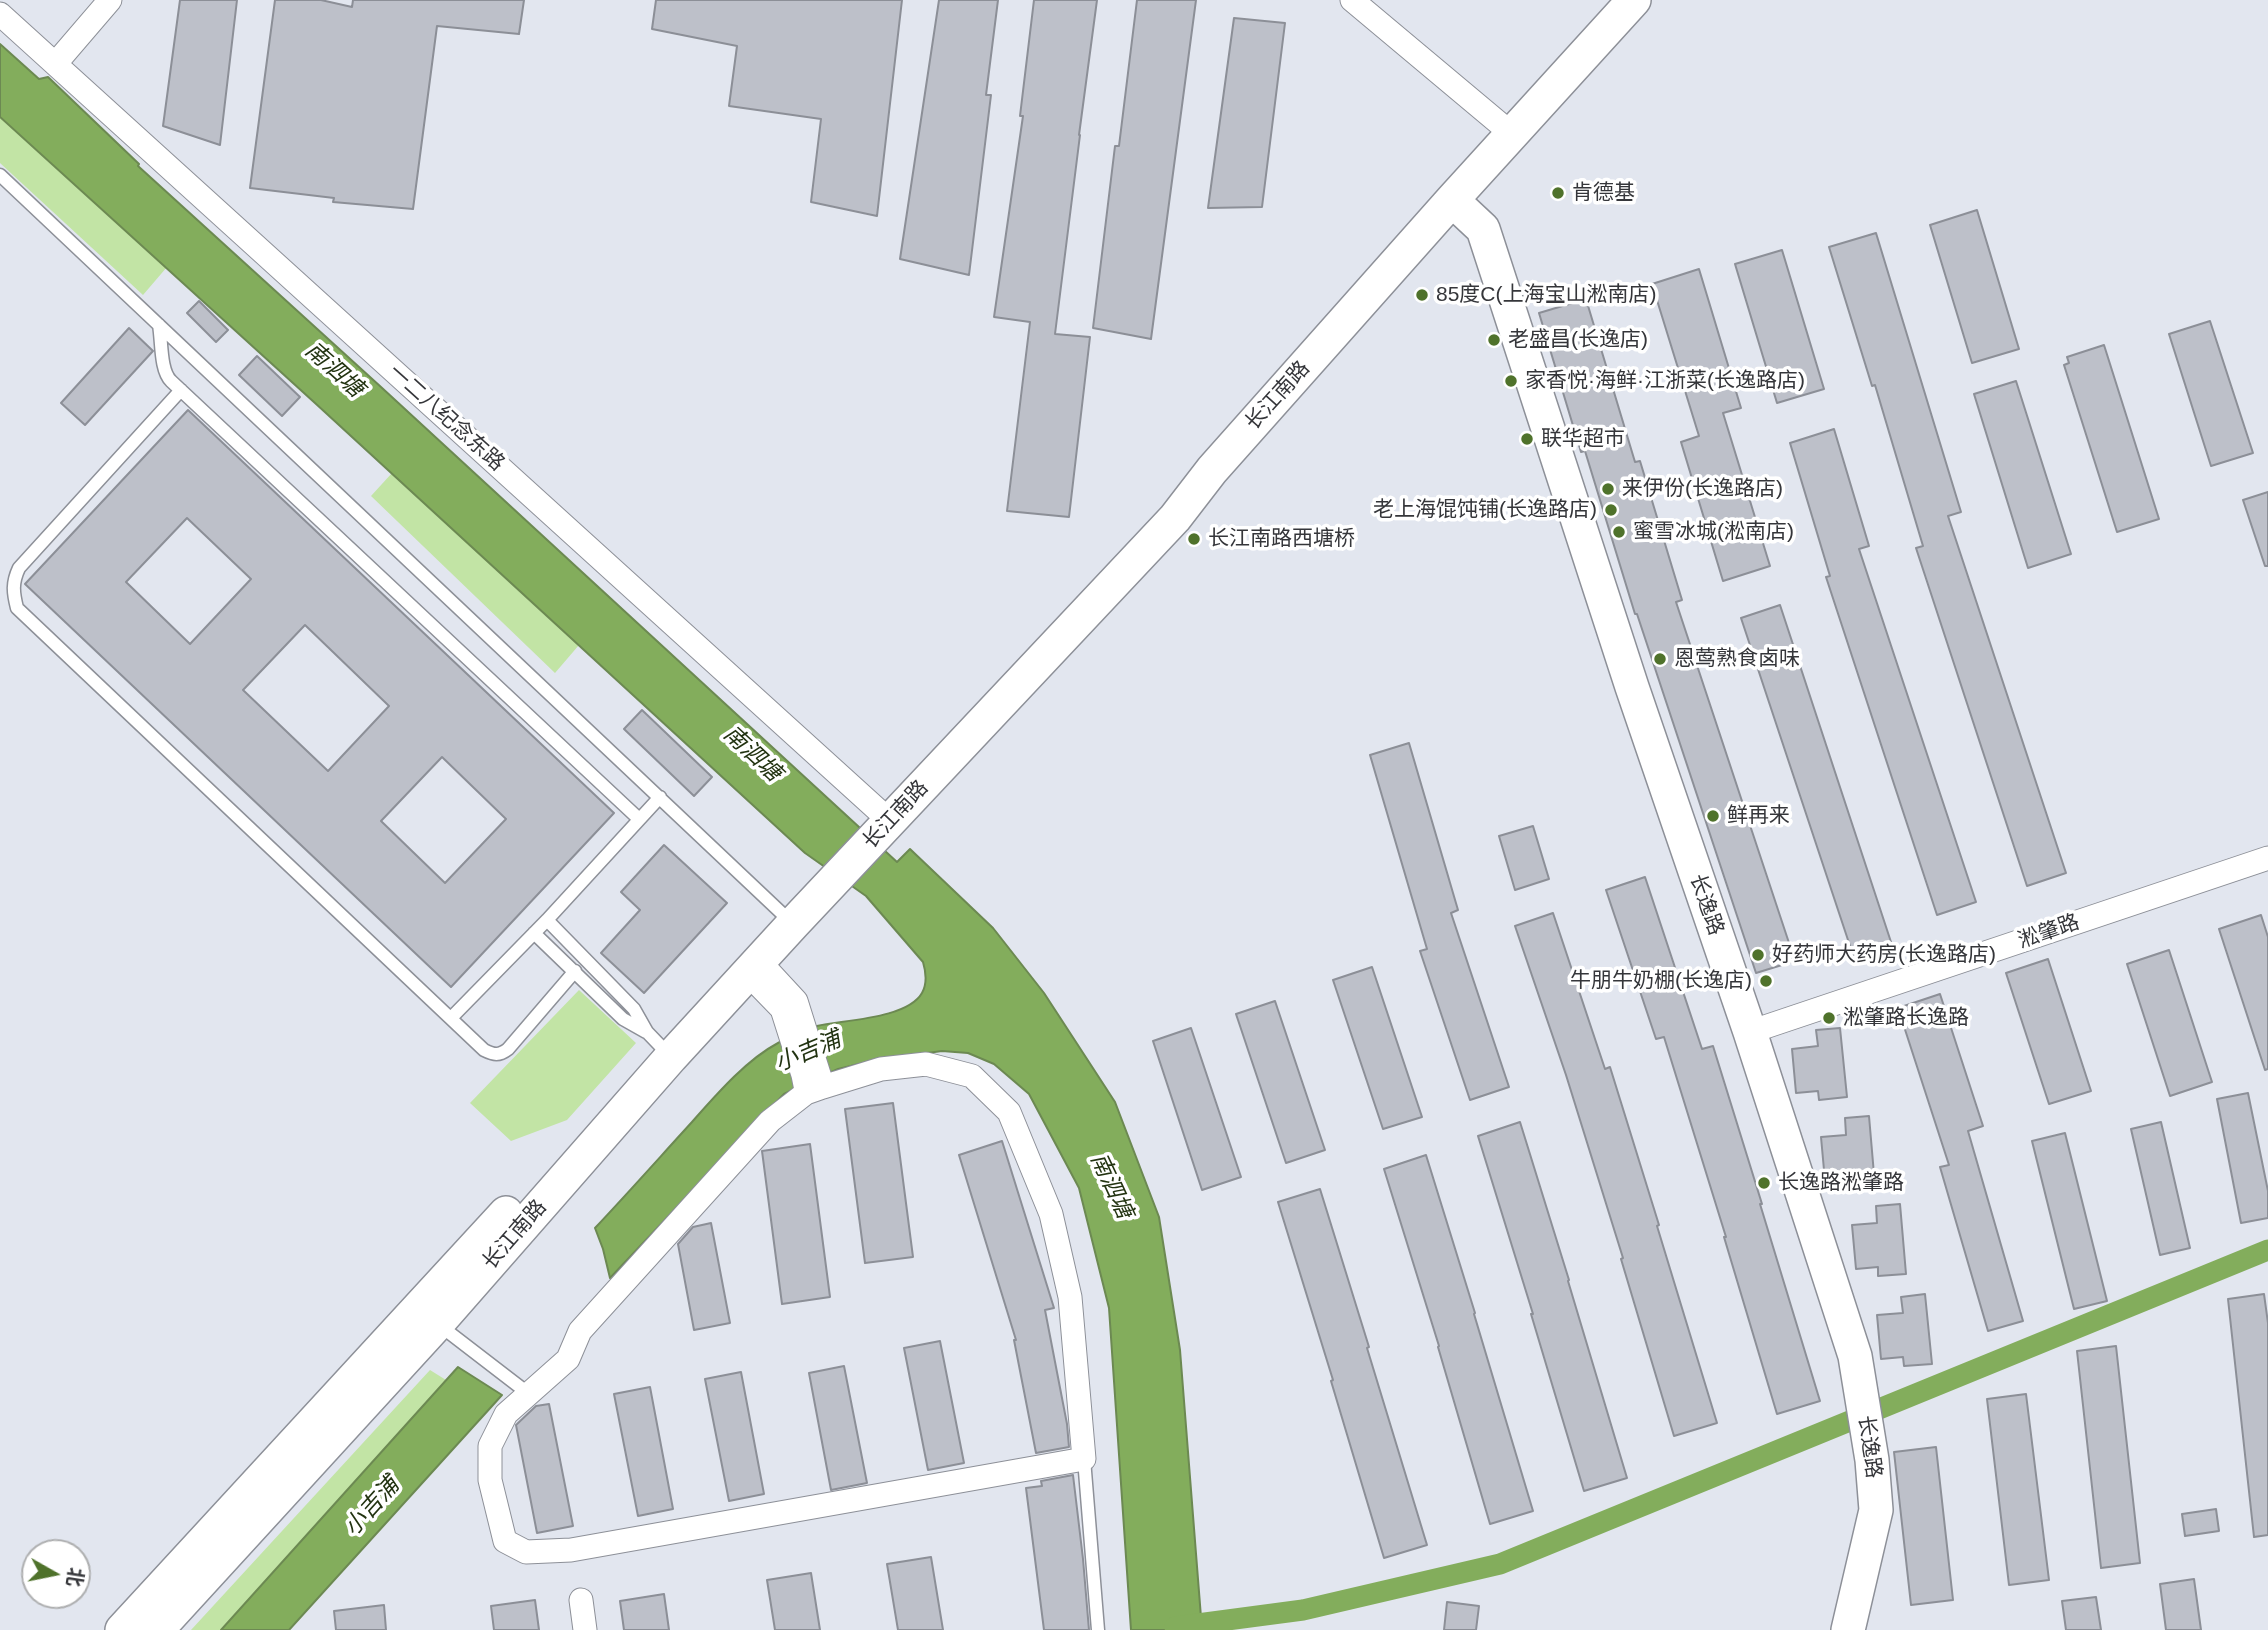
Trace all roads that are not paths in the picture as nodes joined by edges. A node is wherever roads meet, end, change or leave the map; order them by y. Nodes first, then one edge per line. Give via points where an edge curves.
1 (110, 0) edge
2 (1352, 0) edge
3 (1634, 0) edge
4 (0, 14) edge
5 (56, 63) junction
6 (1512, 134) junction
7 (0, 176) edge
8 (1452, 200) junction
9 (159, 325) junction
10 (181, 390) junction
11 (660, 797) junction
12 (639, 819) junction
13 (882, 831) junction
14 (2268, 858) edge
15 (798, 918) junction
16 (547, 920) junction
17 (534, 933) junction
18 (754, 968) junction
19 (575, 971) junction
20 (452, 1018) junction
21 (647, 1032) junction
22 (1750, 1032) junction
23 (671, 1057) junction
24 (813, 1081) junction
25 (637, 1094) junction
26 (437, 1324) junction
27 (529, 1394) junction
28 (1084, 1459) junction
29 (581, 1600) dead end
30 (122, 1630) edge
31 (157, 1630) edge
32 (584, 1630) edge
33 (1098, 1630) edge
34 (1848, 1630) edge

1 - 5 street
2 - 6 street
3 - 6 main road, 长江南路
4 - 5 street, 一二八纪念东路
5 - 13 street, 一二八纪念东路
6 - 8 main road, 长江南路
7 - 9 lane
8 - 13 main road, 长江南路 via 1212,470 1175,518
8 - 22 main road, 长逸路 via 1483,229
9 - 10 lane via 165,374
9 - 11 lane
10 - 12 lane
10 - 20 lane via 19,568 13,580 17,608
11 - 12 lane
11 - 15 lane
12 - 16 lane
13 - 15 main road, 长江南路
14 - 22 street, 淞肇路
15 - 18 main road, 长江南路
16 - 17 lane
16 - 21 lane via 634,1009
17 - 19 lane
17 - 20 lane
18 - 23 main road, 长江南路
18 - 24 street via 796,1001 793,1013
19 - 20 lane via 501,1055 484,1050
19 - 21 lane via 623,1019
21 - 23 lane
22 - 34 main road, 长逸路 via 1855,1356 1860,1385 1876,1510
23 - 25 main road, 长江南路
24 - 27 street via 770,1121 580,1331 568,1359
24 - 28 street via 926,1064 972,1076 1009,1112 1051,1214 1070,1297
25 - 26 main road, 长江南路
25 - 30 main road via 525,1192
26 - 27 lane
26 - 31 main road, 长江南路
27 - 28 street via 506,1414 490,1446 491,1480 505,1541 526,1552 571,1550
28 - 33 lane
29 - 32 street

